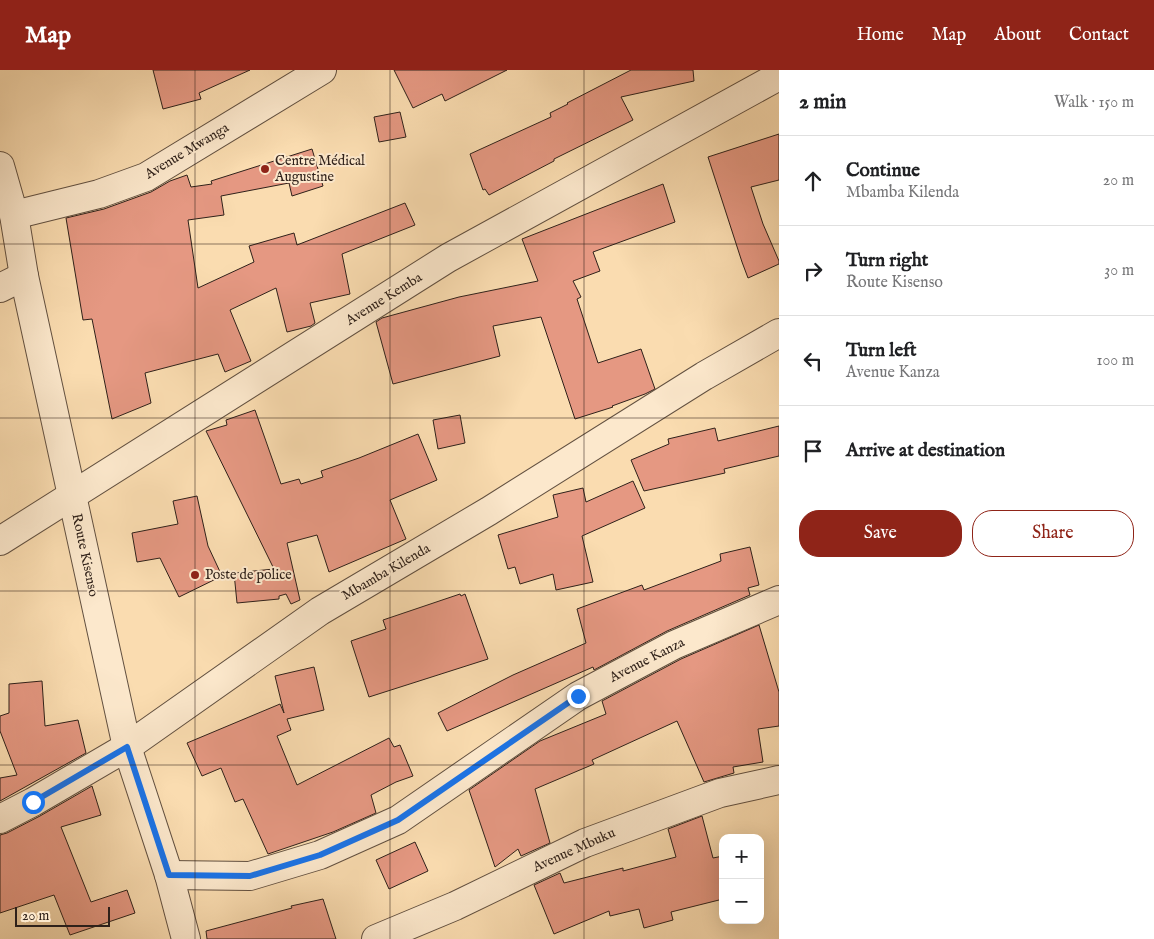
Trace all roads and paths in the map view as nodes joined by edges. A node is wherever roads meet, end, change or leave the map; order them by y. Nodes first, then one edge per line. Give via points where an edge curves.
1 (322, 70) edge
2 (779, 76) edge
3 (0, 166) edge
4 (14, 215) junction
5 (24, 276) junction
6 (0, 288) edge
7 (779, 333) edge
8 (72, 495) junction
9 (0, 542) edge
10 (779, 600) edge
11 (127, 747) junction
12 (779, 780) edge
13 (0, 820) edge
14 (169, 875) junction
15 (186, 939) edge
16 (376, 939) edge

1 - 4 street, Avenue Mwanga via 146,177 99,194
2 - 8 street, Avenue Kemba via 448,258
3 - 4 street, Route Kisenso
4 - 5 street, Route Kisenso
5 - 6 street
5 - 8 street, Route Kisenso
7 - 11 street, Mbamba Kilenda via 320,611
8 - 9 street, Avenue Kemba
8 - 11 street, Route Kisenso
10 - 14 street, Avenue Kanza via 674,645 578,696 398,820 320,855 250,876
11 - 13 street, Mbamba Kilenda
11 - 14 street, Route Kisenso
12 - 16 street, Avenue Mbuku via 720,793 585,843 455,906
14 - 15 street, Route Kisenso

